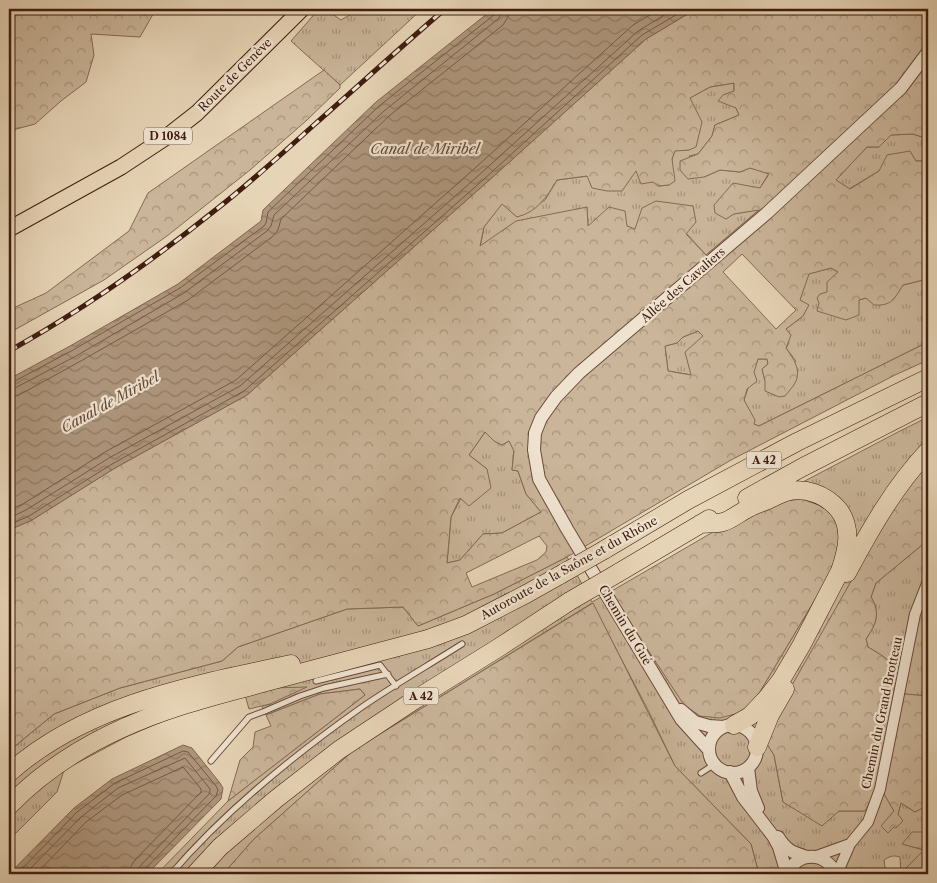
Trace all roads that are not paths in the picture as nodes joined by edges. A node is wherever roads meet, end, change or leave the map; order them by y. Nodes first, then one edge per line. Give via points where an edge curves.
1 (302, 9) edge
2 (928, 52) edge
3 (9, 229) edge
4 (928, 378) edge
5 (928, 403) edge
6 (928, 450) edge
7 (700, 524) junction
8 (580, 549) joint
9 (928, 581) edge
10 (497, 610) junction
11 (462, 644) dead end
12 (388, 674) junction
13 (316, 681) dead end
14 (396, 686) junction
15 (670, 701) junction
16 (729, 726) junction
17 (757, 747) junction
18 (709, 750) junction
19 (211, 761) dead end
20 (715, 764) junction
21 (748, 768) junction
22 (730, 772) junction
23 (9, 773) edge
24 (701, 773) dead end
25 (276, 799) junction
26 (9, 806) edge
27 (850, 844) junction
28 (811, 857) junction
29 (172, 874) edge
30 (195, 874) edge
31 (206, 874) edge
32 (787, 874) edge
33 (836, 874) edge

1 - 3 main road, Route de Genève / D 1084 via 197,113 166,138
2 - 8 street, Allée des Cavaliers via 901,88 767,213 579,373 541,418 535,433 534,450 539,479
4 - 10 highway, Autoroute de la Saône et du Rhône / A 42, bridge via 688,500
5 - 7 highway, Autoroute de la Saône et du Rhône / A 42
6 - 17 highway via 906,476 870,531 770,715
7 - 16 highway via 723,522 786,492 800,490 822,495 831,501 841,513 847,532 846,555 840,571 787,671 750,716
7 - 25 highway, Autoroute de la Saône et du Rhône / A 42, bridge via 570,600 416,699 340,750
8 - 15 street, Chemin du Gué
9 - 27 street, Chemin du Grand Brotteau via 915,614 880,789 868,822
10 - 23 highway via 416,634 152,697 79,725
10 - 26 highway, Autoroute de la Saône et du Rhône / A 42 via 428,639 182,706 129,726 79,751
11 - 14 lane
12 - 13 lane via 380,665
12 - 14 lane
12 - 19 lane via 324,688 249,717
14 - 29 lane via 362,707 274,775 222,819
15 - 16 street, Chemin du Gué via 695,722
15 - 18 street, Chemin du Gué via 681,719
16 - 17 street via 741,726 750,731
16 - 18 street via 717,731 710,741
17 - 21 street via 754,761
18 - 20 street
20 - 22 street
20 - 24 lane
21 - 22 street
21 - 28 street via 750,791 756,805 785,848
22 - 32 street via 779,847
25 - 30 highway, Autoroute de la Saône et du Rhône / A 42 via 220,847
25 - 31 highway
27 - 28 street
27 - 33 street, Chemin du Grand Brotteau
28 - 32 street via 795,863
28 - 33 street via 828,863

